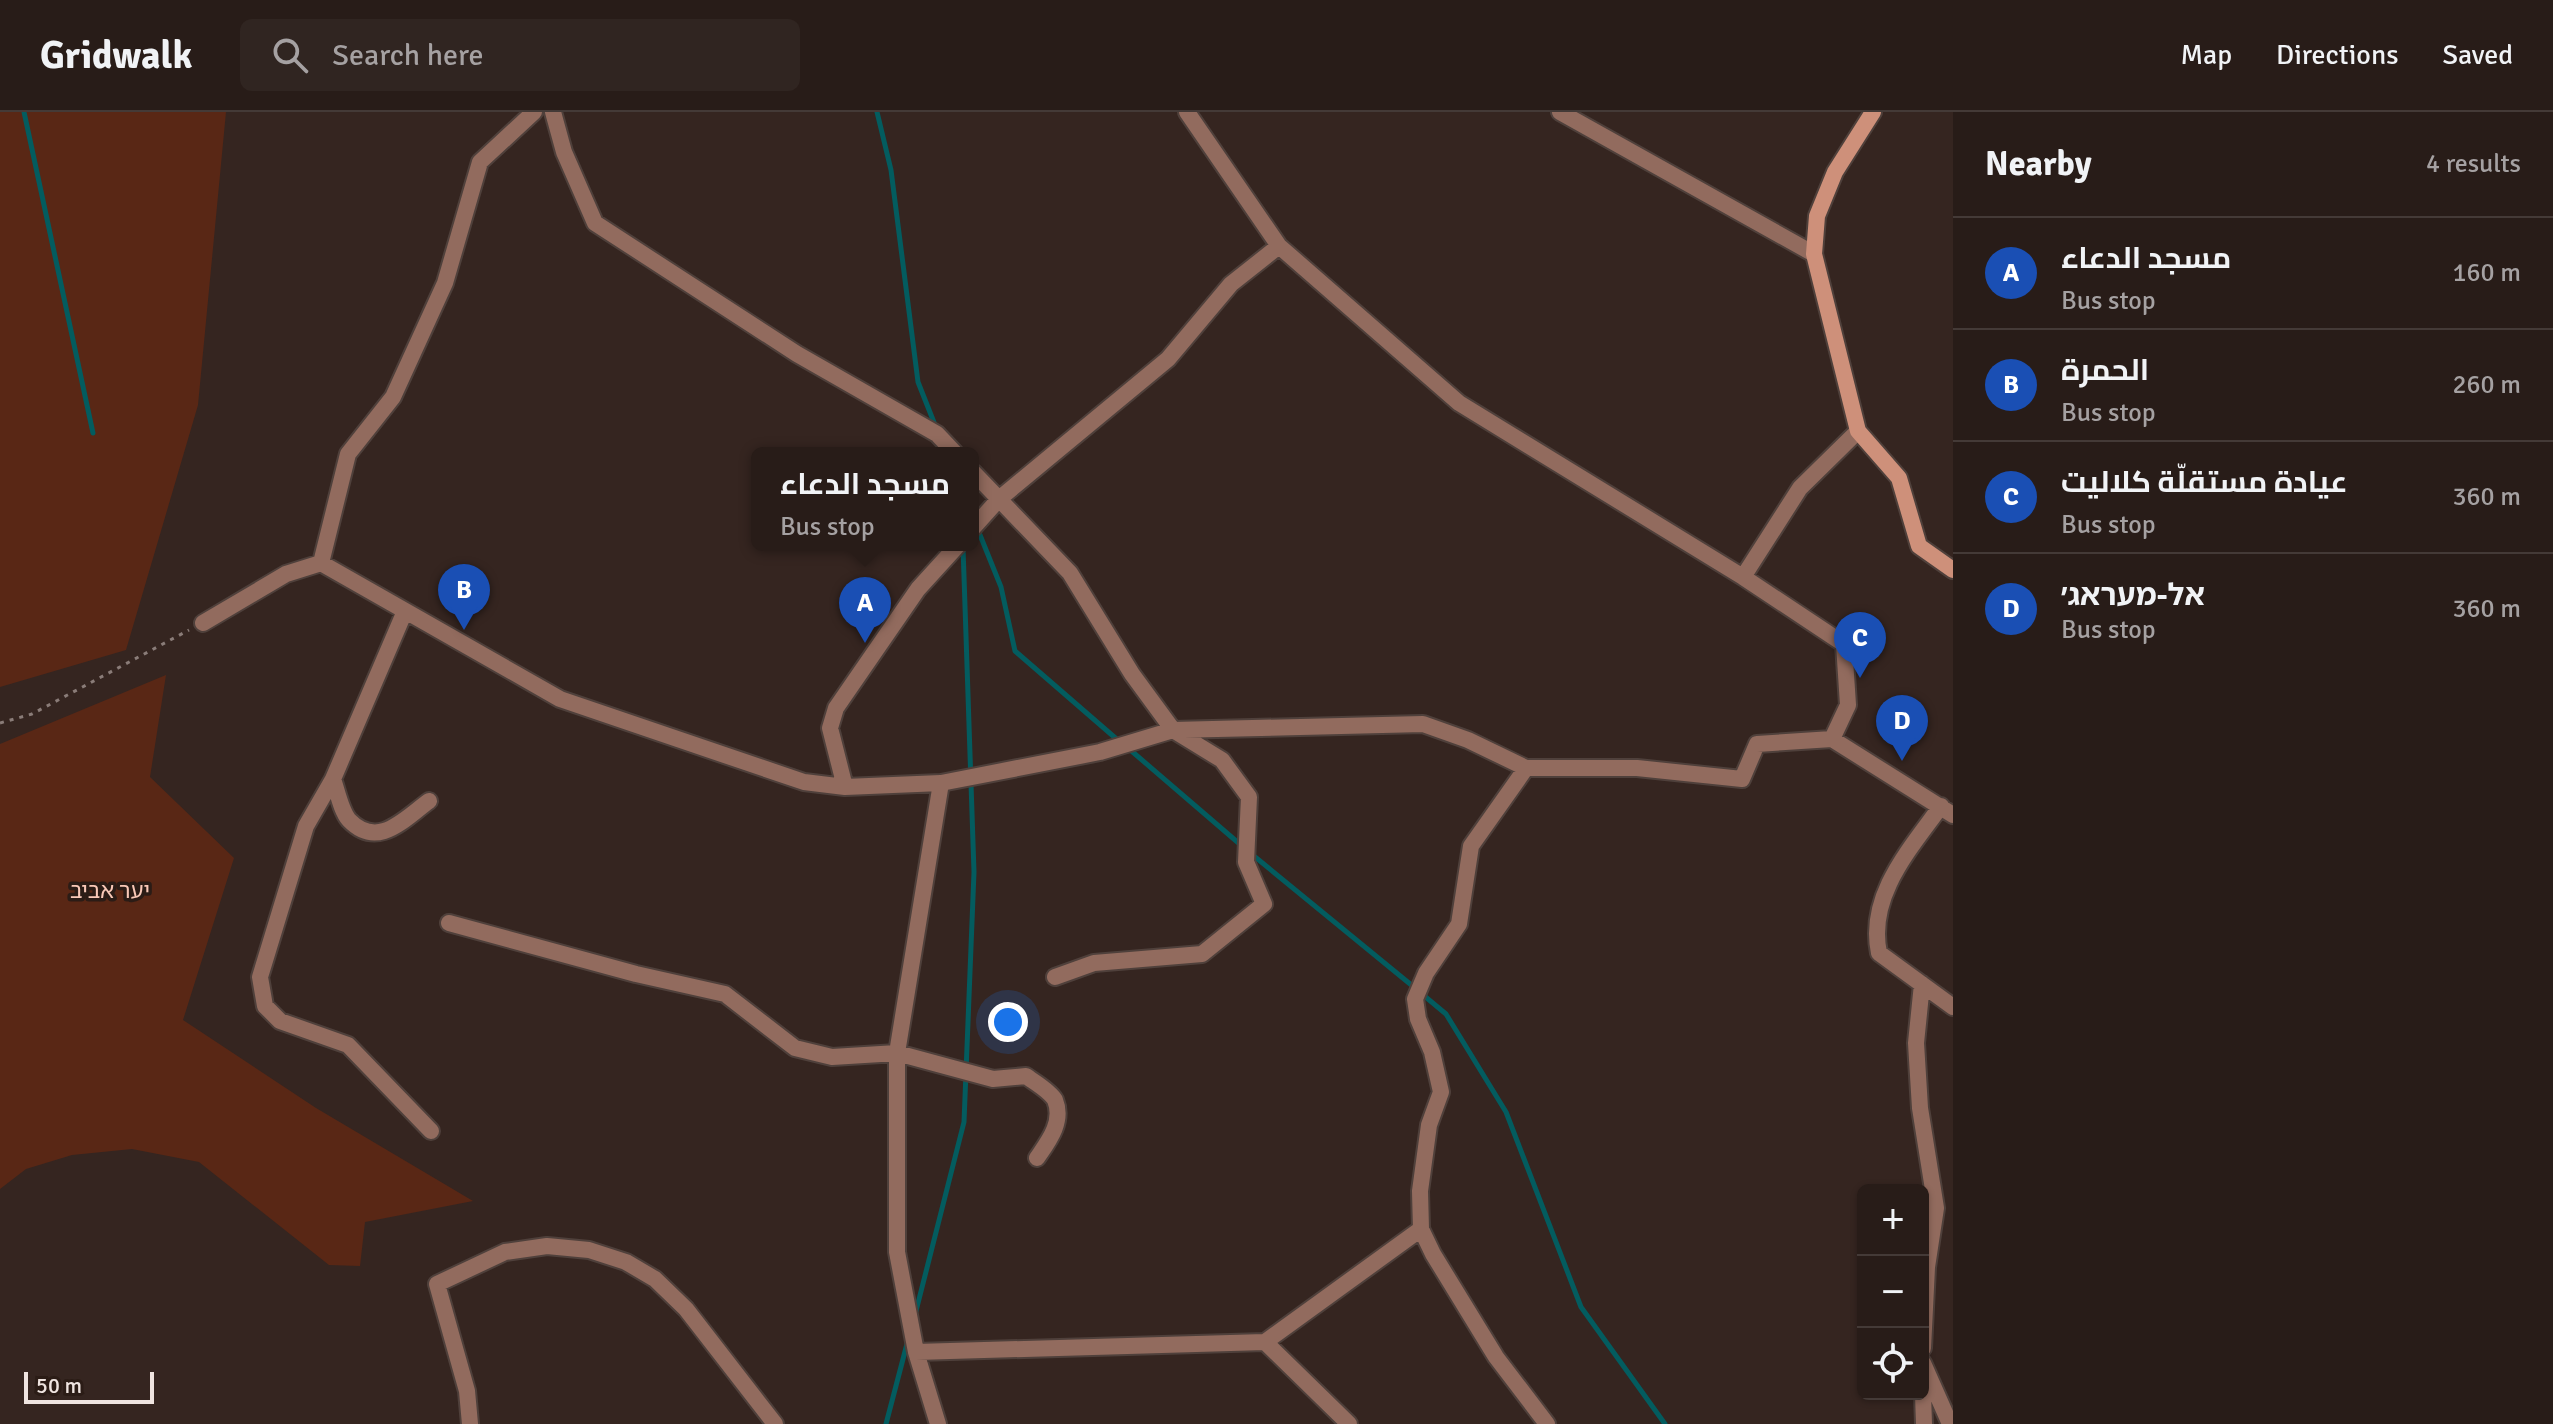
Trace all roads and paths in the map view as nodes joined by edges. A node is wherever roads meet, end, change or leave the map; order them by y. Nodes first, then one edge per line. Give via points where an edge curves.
1 (534, 112) edge
2 (553, 112) edge
3 (1187, 112) edge
4 (1560, 112) edge
5 (1873, 112) edge
6 (1279, 246) junction
7 (1814, 254) junction
8 (1858, 431) junction
9 (949, 447) edge
10 (979, 478) edge
11 (999, 499) junction
12 (979, 521) edge
13 (953, 551) edge
14 (321, 563) junction
15 (1953, 570) edge
16 (1743, 577) junction
17 (405, 611) junction
18 (203, 623) joint
19 (0, 723) edge
20 (1173, 730) junction
21 (1832, 739) junction
22 (1526, 768) junction
23 (333, 779) junction
24 (941, 783) junction
25 (845, 787) junction
26 (429, 801) dead end
27 (1947, 810) edge
28 (449, 923) dead end
29 (1055, 977) dead end
30 (1922, 984) junction
31 (1953, 1007) edge
32 (897, 1053) junction
33 (431, 1131) dead end
34 (1037, 1158) dead end
35 (1421, 1229) junction
36 (1924, 1328) edge
37 (1265, 1342) junction
38 (916, 1352) junction
39 (1929, 1377) edge
40 (1923, 1400) edge
41 (470, 1424) edge
42 (775, 1424) edge
43 (938, 1424) edge
44 (1349, 1424) edge
45 (1547, 1424) edge
46 (1924, 1424) edge
47 (1950, 1424) edge

1 - 14 street via 480,162 439,297 393,397 348,454
2 - 9 street via 595,223 797,354 937,434
3 - 6 street
4 - 7 street
5 - 7 street via 1835,172 1817,216
6 - 11 street via 1231,284 1168,359
6 - 16 street via 1459,403
7 - 8 street
8 - 15 street via 1899,478 1919,546
8 - 16 street via 1800,488
10 - 11 street
11 - 12 street
11 - 20 street via 1070,573
13 - 25 street via 918,589 836,708 830,728
14 - 17 street
14 - 18 street via 286,574
16 - 21 street via 1844,644 1848,705
17 - 23 street
17 - 25 street via 560,699 804,782
18 - 19 path via 32,714
20 - 22 street via 1423,724
20 - 24 street via 1100,752
20 - 29 street via 1222,760 1249,797 1246,862 1264,904 1202,954 1094,963
21 - 22 street via 1757,744 1742,779 1637,768
21 - 27 street
22 - 35 street via 1471,846 1459,924 1415,999 1441,1092 1429,1125
23 - 26 street via 347,819 368,832 386,833
23 - 33 street via 306,826 260,977 265,1006 280,1021 348,1045
24 - 25 street
24 - 32 street
27 - 30 street via 1901,862 1885,891 1876,937 1879,953
28 - 32 street via 725,994 795,1048 832,1057
30 - 31 street
30 - 36 street via 1920,1108 1936,1208
32 - 34 street via 993,1079 1026,1076 1054,1098 1058,1115
32 - 38 street via 897,1252
35 - 37 street
35 - 45 street via 1496,1357
37 - 38 street
37 - 44 street
38 - 43 street
39 - 47 street
40 - 46 street
41 - 42 street via 467,1391 437,1284 505,1252 547,1246 589,1250 655,1279 686,1309

